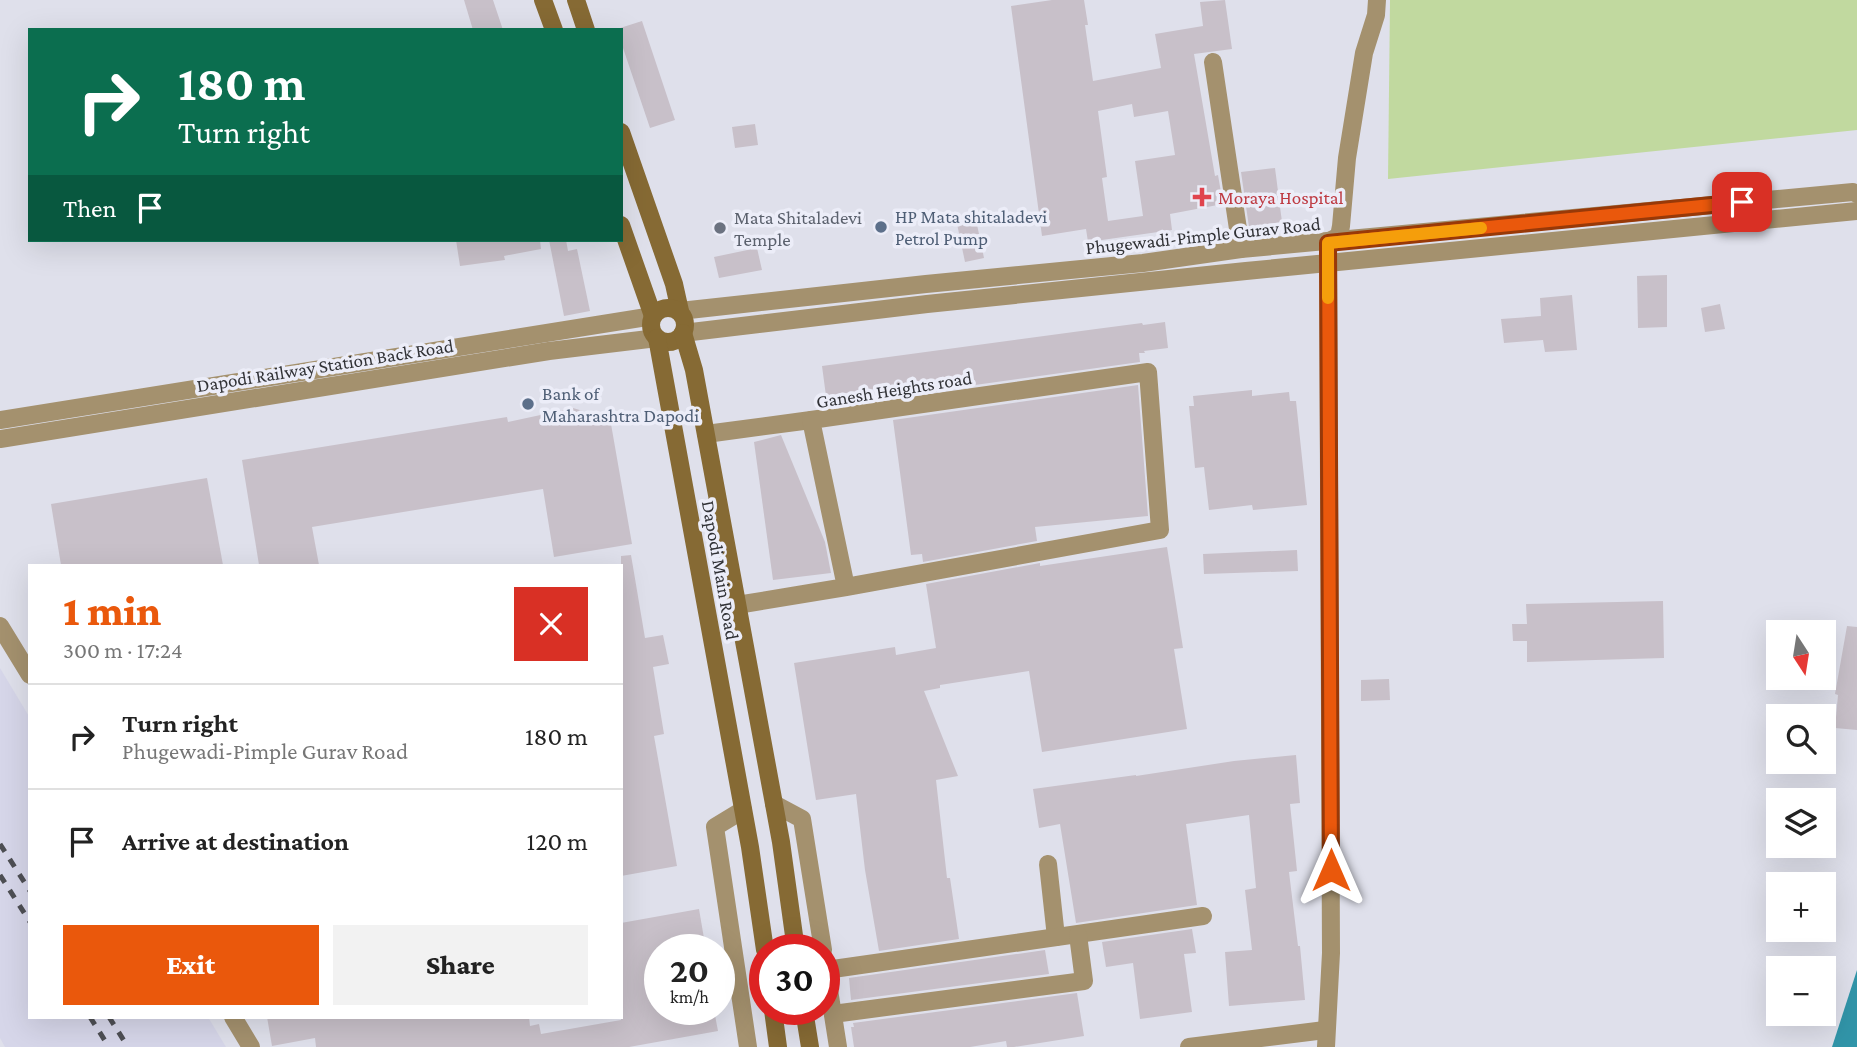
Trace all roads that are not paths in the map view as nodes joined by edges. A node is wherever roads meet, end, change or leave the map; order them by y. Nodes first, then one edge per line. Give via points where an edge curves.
1 (543, 0) edge
2 (576, 0) edge
3 (1377, 0) edge
4 (553, 28) edge
5 (585, 28) edge
6 (1213, 62) dead end
7 (623, 138) edge
8 (1857, 194) edge
9 (1857, 211) edge
10 (623, 231) edge
11 (1328, 243) junction
12 (1241, 249) junction
13 (1328, 263) junction
14 (926, 284) junction
15 (927, 304) junction
16 (680, 312) junction
17 (653, 316) junction
18 (683, 333) junction
19 (657, 338) junction
20 (0, 420) edge
21 (811, 420) junction
22 (706, 434) junction
23 (0, 439) edge
24 (846, 587) junction
25 (737, 605) junction
26 (0, 626) edge
27 (28, 672) edge
28 (774, 804) junction
29 (743, 810) junction
30 (1048, 864) dead end
31 (1203, 916) dead end
32 (762, 934) edge
33 (794, 934) edge
34 (820, 934) edge
35 (1078, 935) junction
36 (1056, 937) junction
37 (840, 962) edge
38 (840, 1013) edge
39 (234, 1019) edge
40 (775, 1025) edge
41 (806, 1025) edge
42 (835, 1025) edge
43 (1325, 1038) edge
44 (251, 1047) edge
45 (748, 1047) edge
46 (778, 1047) edge
47 (810, 1047) edge
48 (838, 1047) edge
49 (1189, 1047) edge

1 - 4 main road
2 - 5 main road
3 - 11 street via 1364,53 1339,236
6 - 12 street
7 - 16 main road
8 - 11 street, Phugewadi-Pimple Gurav Road
9 - 13 street, Phugewadi-Pimple Gurav Road
10 - 17 main road
11 - 12 street, Phugewadi-Pimple Gurav Road
11 - 13 street
12 - 14 street, Phugewadi-Pimple Gurav Road
13 - 15 street, Phugewadi-Pimple Gurav Road
13 - 43 street via 1331,953
14 - 15 street
14 - 16 street, Phugewadi-Pimple Gurav Road
15 - 18 street, Phugewadi-Pimple Gurav Road
16 - 17 main road via 666,307
16 - 18 main road
17 - 19 main road via 651,327
17 - 20 street, Dapodi Railway Station Back Road
18 - 19 main road via 668,342
18 - 22 main road, Dapodi Main Road
19 - 23 street, Dapodi Railway Station Back Road via 549,351
19 - 29 main road, Dapodi Main Road
21 - 22 street
21 - 24 street, Ganesh Heights road
21 - 24 street, Ganesh Heights road via 1148,372 1160,530
22 - 25 main road, Dapodi Main Road
24 - 25 street
25 - 28 main road, Dapodi Main Road
26 - 27 street
28 - 33 main road, Dapodi Main Road
28 - 34 street via 802,818
29 - 32 main road, Dapodi Main Road
29 - 45 street via 715,827
30 - 36 street
31 - 35 street
35 - 36 street
35 - 38 street via 1084,981
36 - 37 street
39 - 44 street
40 - 46 main road
41 - 47 main road
42 - 48 street
43 - 49 street

